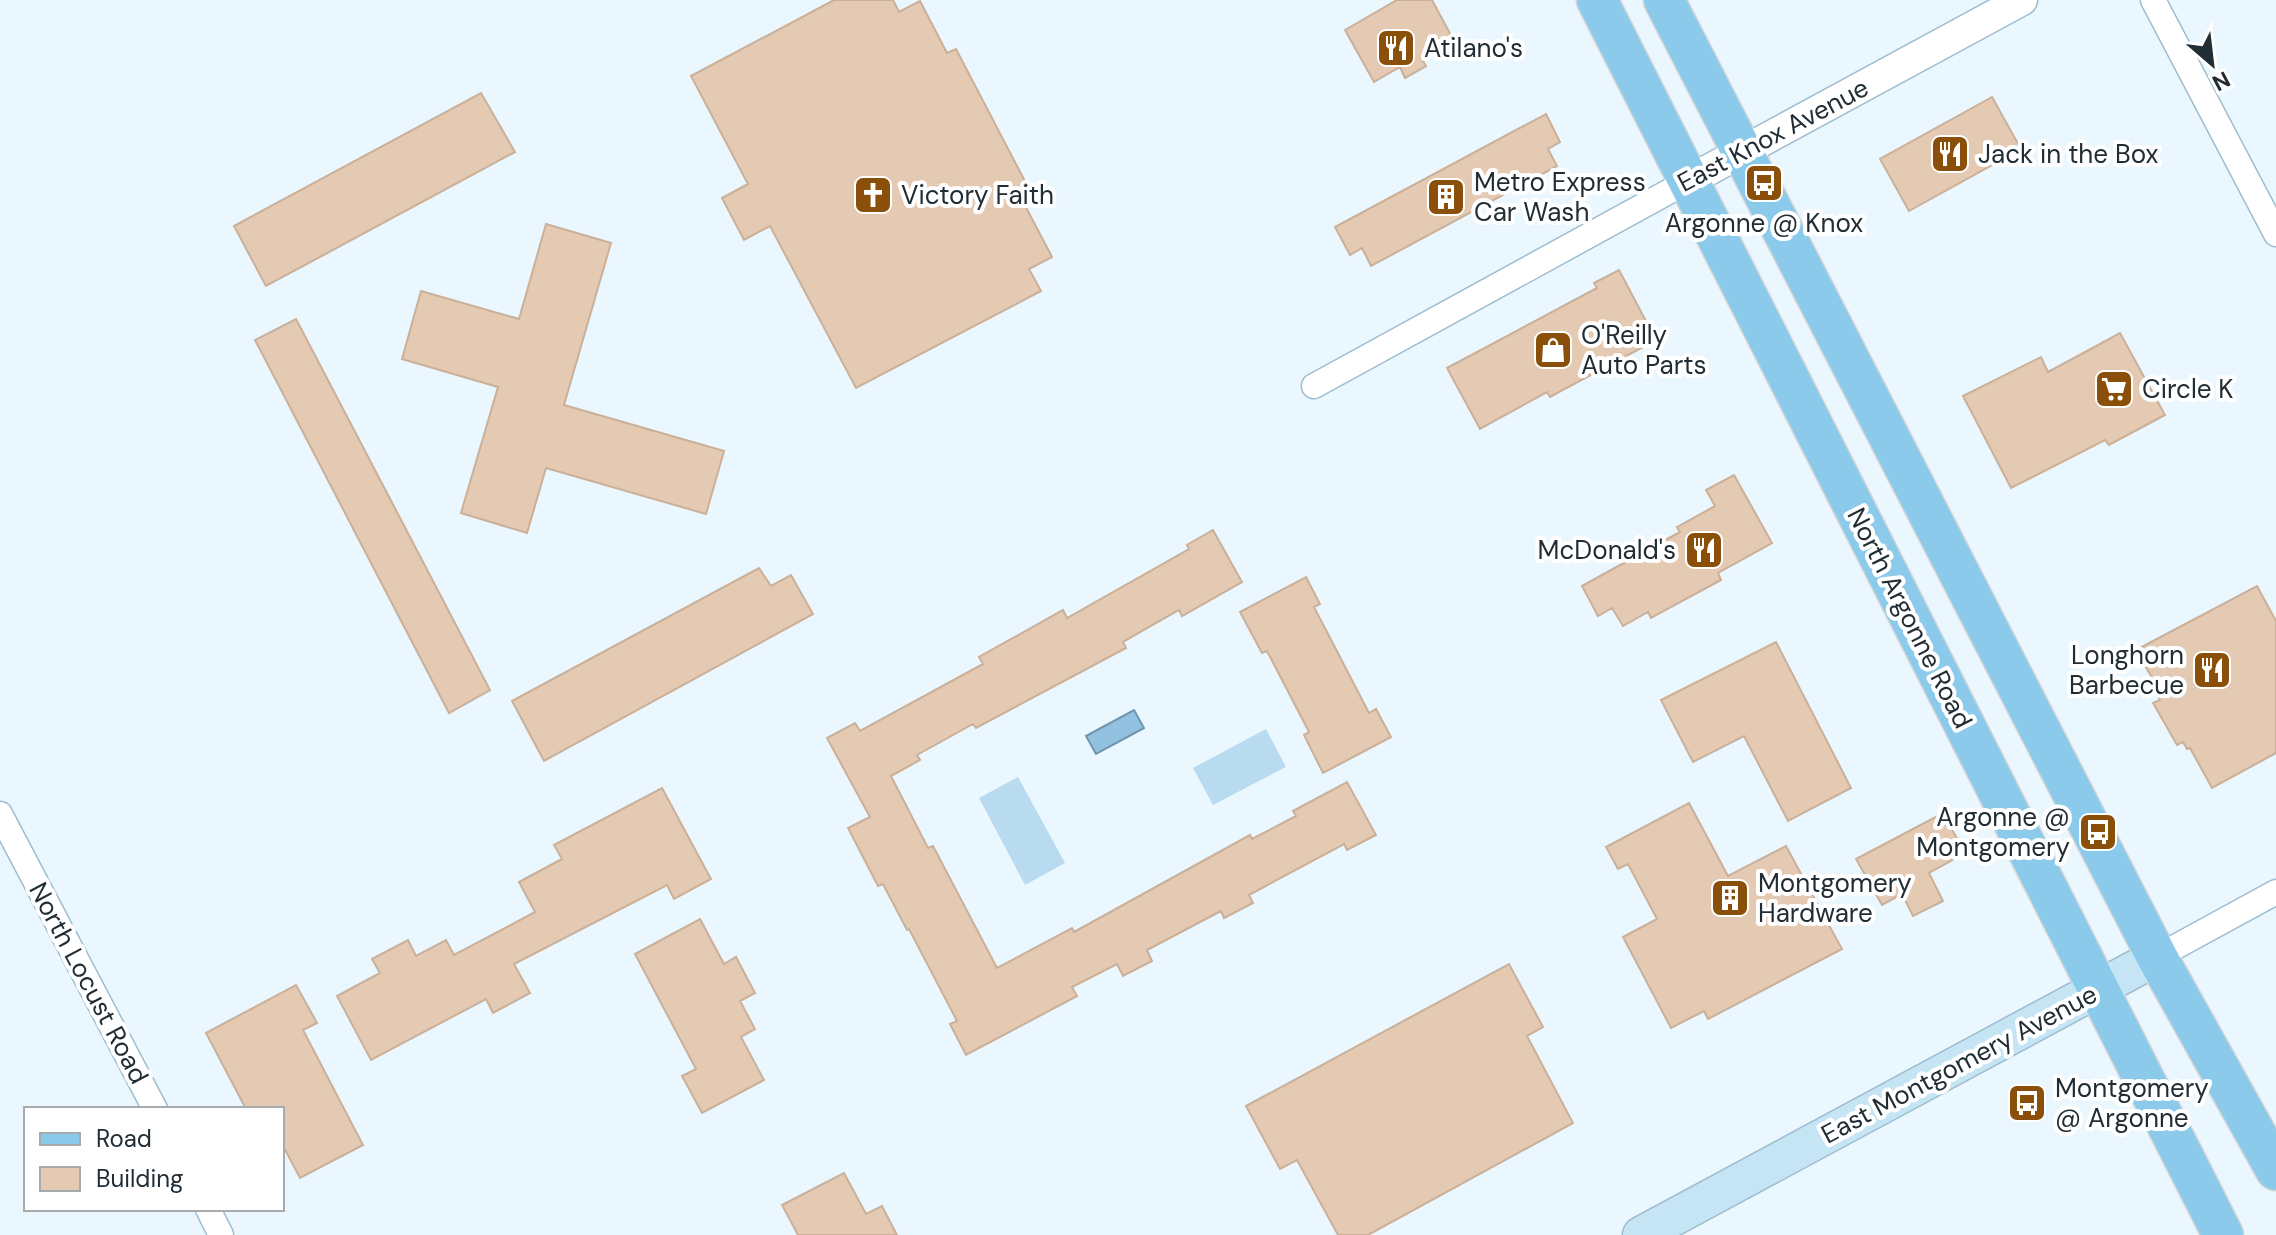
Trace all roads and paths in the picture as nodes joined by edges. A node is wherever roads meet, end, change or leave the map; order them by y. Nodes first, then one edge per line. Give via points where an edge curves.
1 (1597, 0) edge
2 (1664, 0) edge
3 (2022, 0) edge
4 (2153, 0) edge
5 (1742, 153) junction
6 (1690, 180) junction
7 (2276, 234) edge
8 (1314, 386) dead end
9 (0, 814) edge
10 (2276, 892) edge
11 (2157, 957) junction
12 (2097, 989) junction
13 (154, 1107) edge
14 (2276, 1170) edge
15 (209, 1211) edge
16 (221, 1235) edge
17 (1641, 1235) edge
18 (2223, 1235) edge

1 - 6 main road, North Argonne Road
2 - 5 main road
3 - 5 street, East Knox Avenue
4 - 7 street
5 - 6 street, East Knox Avenue
5 - 11 main road
6 - 8 street, East Knox Avenue
6 - 12 main road, North Argonne Road
9 - 13 street, North Locust Road
10 - 11 street, East Montgomery Avenue
11 - 12 main road, East Montgomery Avenue
11 - 14 main road
12 - 17 main road, East Montgomery Avenue
12 - 18 main road, North Argonne Road
15 - 16 street

